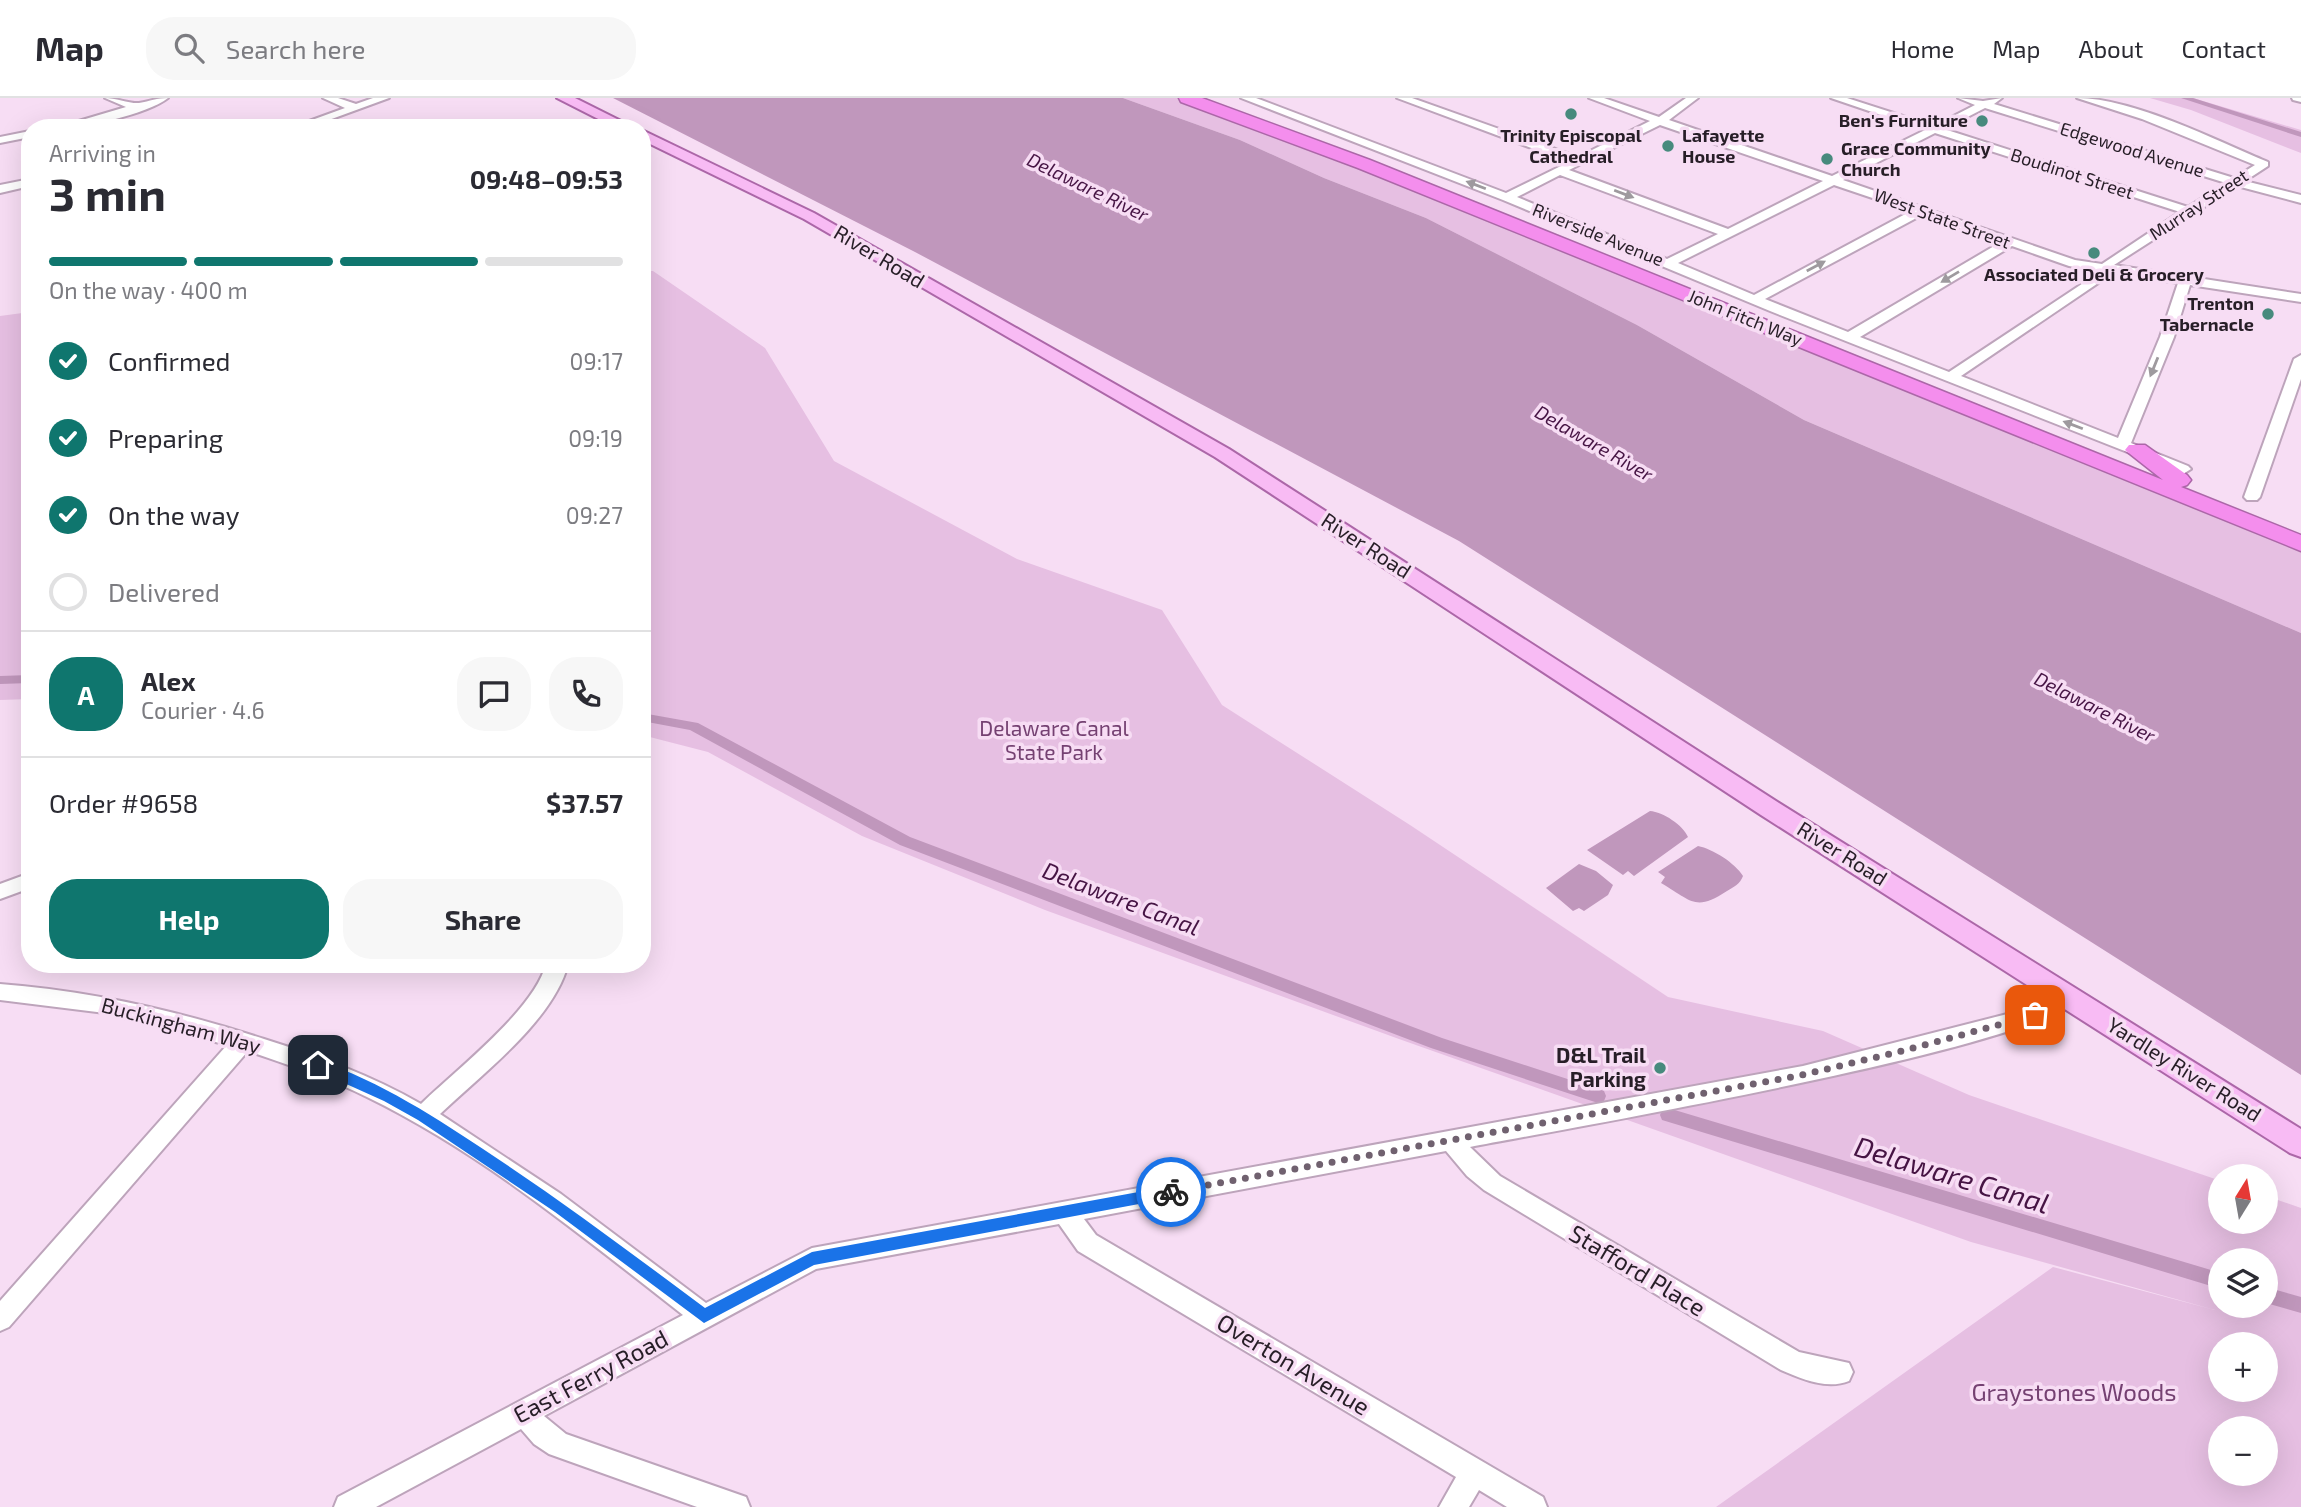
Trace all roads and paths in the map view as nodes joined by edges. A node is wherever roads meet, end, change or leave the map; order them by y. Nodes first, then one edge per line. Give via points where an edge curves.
1 (110, 98) edge
2 (163, 98) edge
3 (328, 98) edge
4 (384, 98) edge
5 (564, 98) edge
6 (1187, 98) edge
7 (1217, 98) edge
8 (1225, 98) edge
9 (1246, 98) edge
10 (1286, 98) edge
11 (1402, 98) edge
12 (1594, 98) edge
13 (1693, 98) edge
14 (1836, 98) edge
15 (1964, 98) edge
16 (1997, 98) edge
17 (2082, 98) edge
18 (1984, 104) junction
19 (1267, 106) junction
20 (137, 107) junction
21 (354, 107) junction
22 (93, 119) edge
23 (320, 119) edge
24 (609, 119) edge
25 (1661, 120) junction
26 (1934, 129) junction
27 (21, 136) edge
28 (651, 138) edge
29 (0, 139) edge
30 (1578, 161) junction
31 (1560, 171) junction
32 (1834, 179) junction
33 (2235, 181) junction
34 (21, 185) edge
35 (0, 189) edge
36 (1507, 197) junction
37 (2301, 199) edge
38 (1920, 211) junction
39 (2189, 211) junction
40 (1728, 233) junction
41 (2009, 243) junction
42 (1667, 264) junction
43 (2106, 269) junction
44 (2185, 280) junction
45 (1717, 284) joint
46 (2301, 298) edge
47 (1753, 303) junction
48 (1850, 337) junction
49 (2301, 359) edge
50 (1950, 377) junction
51 (2130, 447) junction
52 (2181, 474) junction
53 (2252, 497) dead end
54 (2301, 530) edge
55 (2301, 544) edge
56 (21, 884) edge
57 (0, 892) edge
58 (554, 973) edge
59 (0, 992) edge
60 (2067, 997) junction
61 (244, 1040) junction
62 (423, 1116) junction
63 (1451, 1140) junction
64 (2301, 1144) edge
65 (1065, 1212) junction
66 (8, 1296) edge
67 (704, 1317) junction
68 (0, 1319) edge
69 (1840, 1372) dead end
70 (525, 1412) junction
71 (1474, 1472) junction
72 (348, 1507) edge
73 (736, 1507) edge
74 (1453, 1507) edge
75 (1532, 1507) edge

1 - 20 street
2 - 20 street
3 - 21 street
4 - 21 street
5 - 24 main road
6 - 55 highway, John Fitch Way via 1364,164
7 - 47 highway, John Fitch Way
8 - 19 highway
9 - 19 street, Riverside Avenue
10 - 19 street
11 - 30 street
12 - 25 street, West State Street
13 - 25 street
14 - 26 street, Boudinot Street
15 - 18 street, Edgewood Avenue
16 - 18 street
17 - 33 street, Murray Street via 2146,117 2263,163
18 - 26 street
18 - 33 street, Edgewood Avenue
36 -> 19 street, Riverside Avenue
20 - 22 street
21 - 23 street
25 - 30 street
25 - 32 street, West State Street
26 - 32 street
26 - 39 street, Boudinot Street
27 - 29 street
28 - 60 main road, River Road via 810,216 1213,447
30 - 31 street
31 - 36 street
31 -> 40 street
32 - 38 street, West State Street
32 - 40 street
33 - 37 street, Edgewood Avenue
33 - 39 street, Murray Street
34 - 35 street
36 - 42 street, Riverside Avenue
38 - 41 street, West State Street
47 -> 38 street
39 - 43 street, Murray Street via 2108,263
40 - 42 street
41 - 43 street, West State Street
41 -> 48 street
42 - 45 street, Riverside Avenue
43 - 44 street, West State Street
43 - 50 street, Murray Street via 2096,282
44 - 46 street, West State Street
44 -> 51 street
45 - 47 highway via 1726,293
47 - 48 street
47 - 52 highway, John Fitch Way
48 - 50 street
49 - 53 street
51 -> 50 street
51 - 52 highway
52 - 54 highway, John Fitch Way
56 - 57 street
58 - 62 street via 536,1008
59 - 61 street, Buckingham Way via 128,1010
60 - 63 street, East Ferry Road via 2023,1019 1802,1075
60 - 64 main road, Yardley River Road
61 - 62 street, Buckingham Way via 354,1080
61 - 66 street
62 - 67 street, Buckingham Way via 585,1226
63 - 65 street, East Ferry Road
63 - 69 street, Stafford Place via 1492,1183 1629,1266 1790,1361 1809,1369
65 - 67 street, East Ferry Road via 812,1259
65 - 71 street, Overton Avenue via 1087,1244
66 - 68 street
67 - 70 street, East Ferry Road
70 - 72 street, East Ferry Road
70 - 73 street via 546,1438 559,1445
71 - 74 street
71 - 75 street, Overton Avenue

